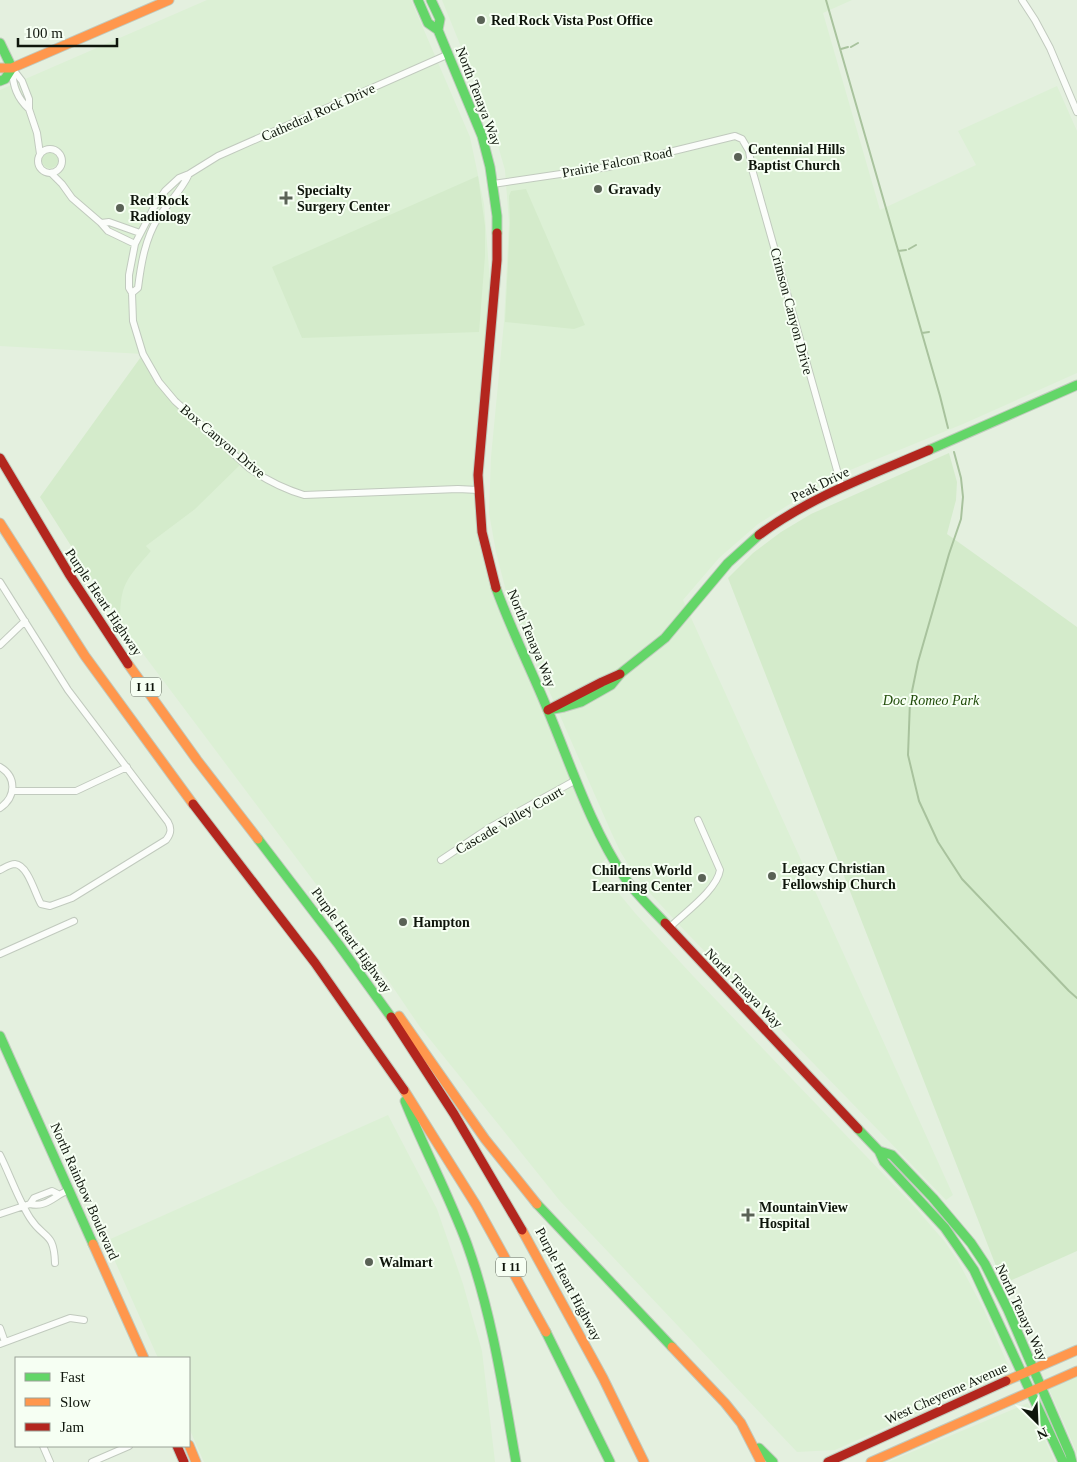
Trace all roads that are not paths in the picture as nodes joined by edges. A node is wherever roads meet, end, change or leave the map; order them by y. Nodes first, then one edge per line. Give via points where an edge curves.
1 (169, 0) edge
2 (418, 0) edge
3 (431, 0) edge
4 (1025, 1) edge
5 (438, 30) junction
6 (0, 43) edge
7 (448, 54) junction
8 (0, 68) edge
9 (12, 68) junction
10 (0, 81) edge
11 (1077, 112) edge
12 (38, 132) junction
13 (739, 137) joint
14 (51, 149) junction
15 (40, 154) junction
16 (58, 170) junction
17 (51, 173) junction
18 (189, 174) junction
19 (62, 184) junction
20 (493, 184) junction
21 (101, 223) junction
22 (140, 233) junction
23 (135, 244) junction
24 (146, 246) joint
25 (132, 293) junction
26 (1077, 385) edge
27 (0, 458) edge
28 (842, 488) junction
29 (478, 490) junction
30 (0, 523) edge
31 (0, 582) edge
32 (25, 621) junction
33 (0, 645) edge
34 (548, 710) junction
35 (0, 767) edge
36 (126, 767) junction
37 (576, 780) junction
38 (13, 791) junction
39 (0, 808) edge
40 (698, 820) dead end
41 (441, 860) dead end
42 (0, 870) edge
43 (309, 904) junction
44 (74, 921) dead end
45 (669, 928) junction
46 (0, 954) edge
47 (0, 1036) edge
48 (398, 1080) junction
49 (879, 1150) junction
50 (0, 1154) edge
51 (69, 1190) junction
52 (27, 1205) junction
53 (0, 1214) edge
54 (55, 1264) dead end
55 (84, 1320) dead end
56 (0, 1328) edge
57 (2, 1343) edge
58 (1077, 1350) edge
59 (144, 1357) edge
60 (1033, 1369) junction
61 (1077, 1371) edge
62 (1023, 1374) junction
63 (1040, 1387) junction
64 (1030, 1392) junction
65 (633, 1438) junction
66 (751, 1439) junction
67 (43, 1447) edge
68 (126, 1447) edge
69 (177, 1447) edge
70 (190, 1447) edge
71 (50, 1462) edge
72 (92, 1462) edge
73 (184, 1462) edge
74 (196, 1462) edge
75 (516, 1462) edge
76 (610, 1462) edge
77 (644, 1462) edge
78 (648, 1462) edge
79 (761, 1462) edge
80 (773, 1462) edge
81 (828, 1462) edge
82 (871, 1462) edge
83 (1064, 1462) edge
84 (1072, 1462) edge

1 - 9 main road
2 - 5 main road, North Tenaya Way via 428,23
3 - 5 main road, North Tenaya Way via 440,19
4 - 11 street via 1050,48
5 - 7 main road, North Tenaya Way
6 - 9 main road
7 - 18 street, Cathedral Rock Drive via 218,156
7 - 20 main road, North Tenaya Way via 482,136
8 - 9 main road
9 - 10 main road
9 - 12 street via 13,85 29,109
12 - 14 street
12 - 15 street
13 - 20 street, Prairie Falcon Road via 608,167
13 - 28 street, Crimson Canyon Drive via 749,151
14 - 15 street
14 - 16 street via 62,159
15 - 17 street via 39,165 43,171
16 - 17 street
16 - 19 street
17 - 19 street
18 - 22 street, Cathedral Rock Drive via 179,178 166,191
18 - 24 street, Cathedral Rock Drive via 157,220
19 - 21 street via 72,198
20 - 29 main road, North Tenaya Way via 497,260
21 - 22 street via 109,222
21 - 23 street via 108,231
22 - 23 street, Cathedral Rock Drive
23 - 25 street, Box Canyon Drive via 128,275
24 - 25 street, Box Canyon Drive via 138,288
25 - 29 street, Box Canyon Drive via 133,321 143,354 159,382 175,401 263,477 304,495
26 - 28 main road, Peak Drive
27 - 43 main road, Purple Heart Highway / I 11 via 101,624 197,760
28 - 34 main road, Peak Drive via 795,511 752,541 716,577 670,634 648,653 620,674
29 - 34 main road, North Tenaya Way via 482,533 496,588
30 - 48 main road, I 11 via 90,662 315,963
31 - 32 street
32 - 33 street
32 - 36 street via 68,690
34 - 37 main road, North Tenaya Way
35 - 38 street via 11,778
36 - 38 street via 76,791
36 - 42 street via 168,822 170,829 166,840 72,898 50,906 41,904 23,868 12,864
37 - 41 street, Cascade Valley Court via 508,816
37 - 45 main road, North Tenaya Way via 621,874
38 - 39 street
40 - 45 street via 720,870 719,878
43 - 65 main road, Purple Heart Highway / I 11 via 386,1009 452,1110 507,1201
43 - 66 main road via 337,930 468,1116 527,1193 725,1403
44 - 46 street
45 - 49 main road, North Tenaya Way
47 - 51 main road, North Rainbow Boulevard
48 - 75 main road via 415,1127 454,1210 478,1281 498,1363
48 - 76 main road, I 11 via 483,1215 579,1394
49 - 60 main road, North Tenaya Way via 892,1155 943,1208 971,1243 995,1282
49 - 62 main road, North Tenaya Way via 884,1162 945,1228 974,1270
50 - 52 street
51 - 52 street via 58,1194 54,1200 37,1206
51 - 59 main road, North Rainbow Boulevard
52 - 53 street
52 - 54 street via 35,1225 52,1242
55 - 57 street via 70,1318
56 - 57 street
58 - 60 main road, West Cheyenne Avenue
60 - 62 main road, West Cheyenne Avenue
60 - 63 main road, North Tenaya Way
61 - 63 main road
62 - 64 main road, North Tenaya Way
62 - 81 main road, West Cheyenne Avenue
63 - 64 main road
63 - 84 main road, North Tenaya Way
64 - 82 main road
64 - 83 main road, North Tenaya Way
65 - 77 main road, Purple Heart Highway / I 11
65 - 78 main road
66 - 79 main road
66 - 80 main road
67 - 71 street
68 - 72 street
69 - 73 main road
70 - 74 main road

